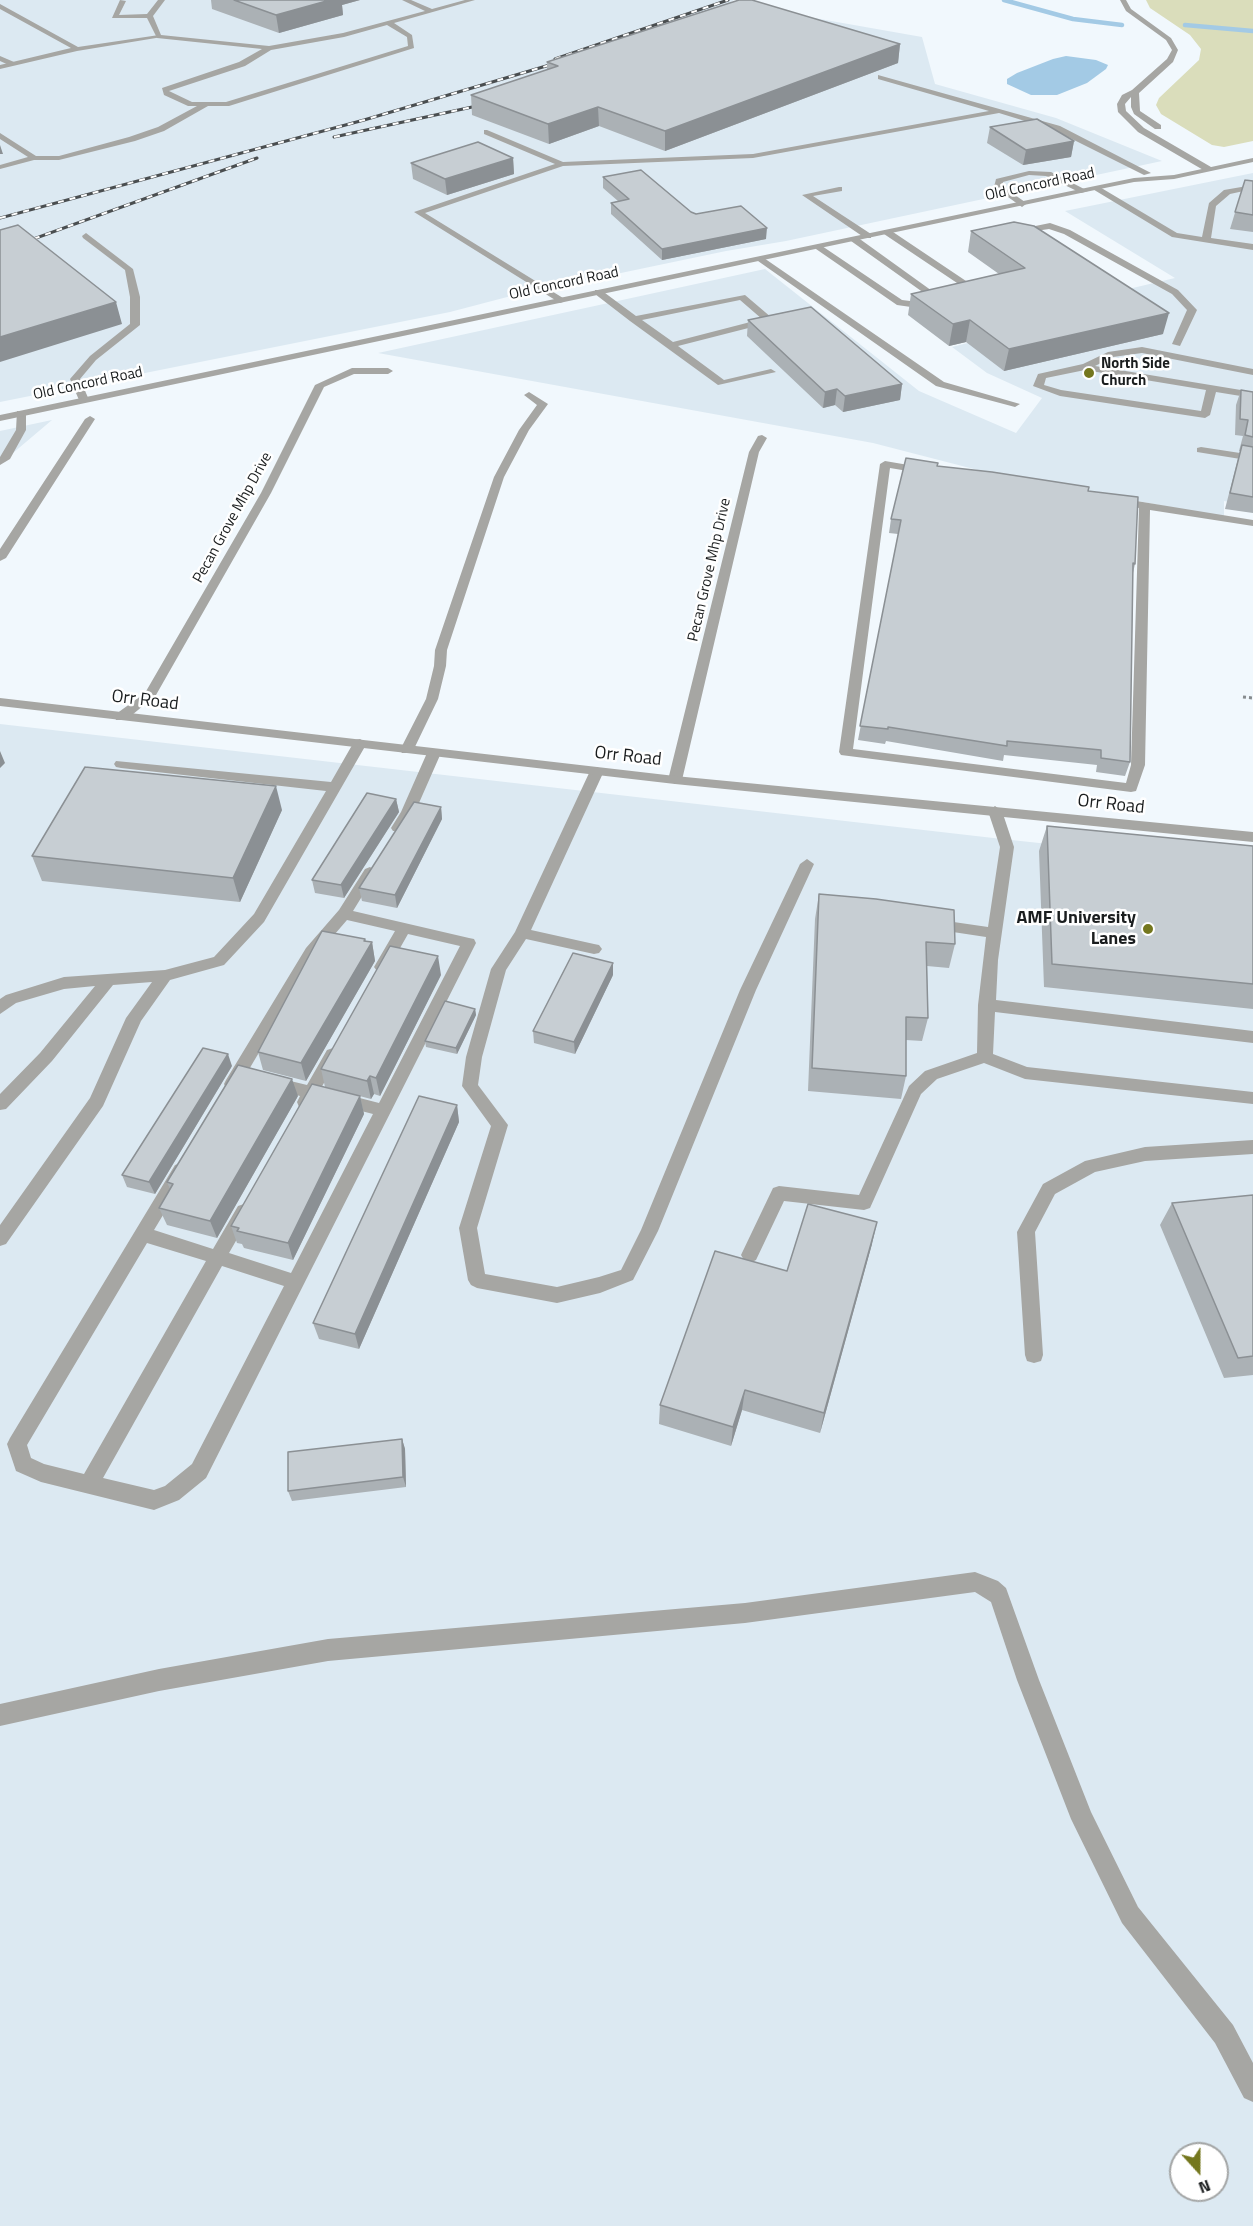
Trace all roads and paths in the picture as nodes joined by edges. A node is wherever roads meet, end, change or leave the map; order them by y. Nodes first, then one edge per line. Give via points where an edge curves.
1 (7, 0) edge
2 (162, 0) edge
3 (405, 0) edge
4 (472, 0) edge
5 (1123, 0) edge
6 (123, 1) edge
7 (0, 4) edge
8 (431, 11) junction
9 (150, 16) junction
10 (388, 23) junction
11 (159, 37) junction
12 (269, 48) junction
13 (77, 49) junction
14 (0, 58) edge
15 (11, 64) junction
16 (0, 67) edge
17 (881, 77) edge
18 (1135, 92) junction
19 (206, 105) junction
20 (1000, 111) junction
21 (487, 132) edge
22 (1167, 133) dead end
23 (0, 135) edge
24 (1253, 150) edge
25 (34, 158) junction
26 (1215, 158) junction
27 (1253, 160) edge
28 (1196, 162) junction
29 (562, 164) junction
30 (1185, 165) dead end
31 (1224, 166) junction
32 (0, 167) edge
33 (1175, 167) dead end
34 (1208, 170) junction
35 (1147, 173) junction
36 (1134, 180) junction
37 (1253, 187) edge
38 (1095, 188) junction
39 (839, 189) dead end
40 (1084, 191) junction
41 (1022, 204) junction
42 (887, 232) junction
43 (1007, 232) edge
44 (86, 236) dead end
45 (868, 236) junction
46 (854, 239) junction
47 (1206, 240) junction
48 (819, 247) junction
49 (1253, 247) edge
50 (761, 259) junction
51 (598, 292) junction
52 (954, 298) junction
53 (560, 300) junction
54 (633, 319) junction
55 (1169, 330) edge
56 (1177, 344) junction
57 (669, 346) junction
58 (1185, 359) junction
59 (1085, 367) junction
60 (388, 371) dead end
61 (771, 372) dead end
62 (1253, 372) edge
63 (1212, 388) junction
64 (529, 395) dead end
65 (1253, 395) edge
66 (84, 400) junction
67 (1014, 404) dead end
68 (21, 413) junction
69 (0, 418) edge
70 (90, 419) dead end
71 (762, 438) dead end
72 (1201, 450) dead end
73 (1253, 458) edge
74 (0, 462) edge
75 (943, 474) edge
76 (1106, 500) edge
77 (1145, 506) junction
78 (1253, 523) edge
79 (0, 558) edge
80 (1243, 697) dead end
81 (1253, 698) edge
82 (0, 702) edge
83 (122, 717) junction
84 (360, 743) junction
85 (408, 750) junction
86 (434, 753) junction
87 (121, 764) dead end
88 (597, 771) junction
89 (675, 780) junction
90 (334, 787) junction
91 (995, 811) junction
92 (1253, 837) edge
93 (391, 840) edge
94 (379, 858) edge
95 (807, 864) dead end
96 (344, 914) junction
97 (917, 922) edge
98 (404, 928) junction
99 (522, 933) junction
100 (994, 933) junction
101 (594, 949) dead end
102 (165, 976) junction
103 (109, 980) junction
104 (375, 980) edge
105 (986, 1005) junction
106 (0, 1008) edge
107 (1253, 1037) edge
108 (340, 1041) edge
109 (985, 1057) junction
110 (238, 1073) junction
111 (311, 1092) junction
112 (1253, 1098) edge
113 (0, 1104) edge
114 (220, 1104) edge
115 (383, 1110) junction
116 (299, 1113) edge
117 (1253, 1147) edge
118 (190, 1154) edge
119 (253, 1195) edge
120 (142, 1234) junction
121 (0, 1239) edge
122 (750, 1255) dead end
123 (218, 1257) junction
124 (296, 1282) junction
125 (1034, 1356) dead end
126 (89, 1485) junction
127 (0, 1715) edge
128 (1253, 2089) edge

1 - 7 street
2 - 9 street
3 - 8 street
4 - 8 street
5 - 18 street via 1127,9 1168,38 1175,48 1173,57
6 - 9 street via 114,17
7 - 13 street
8 - 10 street
9 - 11 street
10 - 12 street via 313,42
10 - 19 street via 410,36 412,47 226,104
11 - 12 street
11 - 13 street
12 - 19 street via 242,64 165,90 191,104
13 - 15 street
14 - 15 street
15 - 16 street
17 - 20 street
18 - 22 street via 1137,112
18 - 28 street via 1122,101 1126,118
19 - 25 street via 161,129 132,139 59,158
20 - 29 street via 753,156
20 - 35 street via 1057,128
21 - 29 street
23 - 25 street
24 - 26 street
25 - 32 street
26 - 28 street
26 - 31 street
27 - 31 street, Old Concord Road
28 - 30 street
28 - 34 street
29 - 53 street via 418,212
31 - 34 street, Old Concord Road
33 - 35 street, Old Concord Road
34 - 36 street, Old Concord Road
35 - 36 street, Old Concord Road
36 - 38 street, Old Concord Road
37 - 47 street via 1227,192 1212,205
38 - 40 street, Old Concord Road
38 - 47 street via 1175,235
39 - 45 street via 806,195
40 - 41 street, Old Concord Road
40 - 41 street via 1048,174 1029,173 999,181 998,187
41 - 42 street, Old Concord Road
42 - 45 street, Old Concord Road
42 - 52 street via 974,292
43 - 56 street via 1050,226 1067,232 1175,292 1192,310
44 - 66 street via 129,269 135,325 93,358 75,379
45 - 46 street, Old Concord Road
46 - 48 street, Old Concord Road
46 - 52 street
47 - 49 street
48 - 50 street, Old Concord Road
48 - 52 street via 900,303 918,305
50 - 51 street, Old Concord Road
50 - 67 street via 940,384
51 - 53 street, Old Concord Road
51 - 54 street
53 - 66 street, Old Concord Road
54 - 57 street
54 - 57 street via 742,297 769,320
55 - 56 street
56 - 58 street
57 - 61 street via 722,383
58 - 59 street via 1142,350 1123,351
58 - 62 street
59 - 63 street
59 - 63 street via 1042,376 1038,386 1060,393 1205,415
60 - 83 street, Pecan Grove Mhp Drive via 352,371 320,385 266,493 150,695
63 - 65 street
64 - 85 street via 543,404 499,477 441,650 432,699
66 - 68 street, Old Concord Road
68 - 69 street, Old Concord Road
68 - 74 street via 21,430
70 - 79 street
71 - 89 street, Pecan Grove Mhp Drive via 754,452
72 - 73 street
75 - 77 street via 885,464 846,752 1131,788 1138,765
76 - 77 street
77 - 78 street
80 - 81 path
82 - 83 street, Orr Road
83 - 84 street, Orr Road
84 - 85 street, Orr Road
84 - 90 street
85 - 86 street, Orr Road
86 - 88 street, Orr Road
86 - 93 street
87 - 90 street
88 - 89 street, Orr Road
88 - 99 street
89 - 91 street, Orr Road
90 - 102 street via 259,918 219,961
91 - 92 street, Orr Road
91 - 100 street via 1007,847
94 - 96 street
95 - 99 street via 747,990 649,1231 627,1275 557,1295 477,1280 468,1228 500,1125 470,1086 474,1057 499,969
96 - 98 street
96 - 110 street via 311,952
97 - 100 street
98 - 104 street
98 - 115 street via 469,943
99 - 101 street
100 - 105 street
102 - 103 street
102 - 121 street via 134,1018 97,1101
103 - 106 street via 64,983 11,999
103 - 113 street via 46,1057
105 - 107 street
105 - 109 street
108 - 111 street
109 - 112 street via 1026,1073
109 - 122 street via 931,1075 915,1090 864,1203 779,1193
110 - 111 street
110 - 114 street
111 - 115 street
111 - 116 street
115 - 124 street
117 - 125 street via 1145,1154 1091,1166 1049,1189 1026,1232
118 - 120 street
119 - 123 street
120 - 123 street
120 - 126 street via 17,1444 23,1464 41,1473
123 - 124 street
123 - 126 street
124 - 126 street via 199,1472 172,1493 154,1500
127 - 128 street via 159,1680 328,1650 745,1613 975,1582 999,1595 1082,1819 1130,1915 1224,2034

